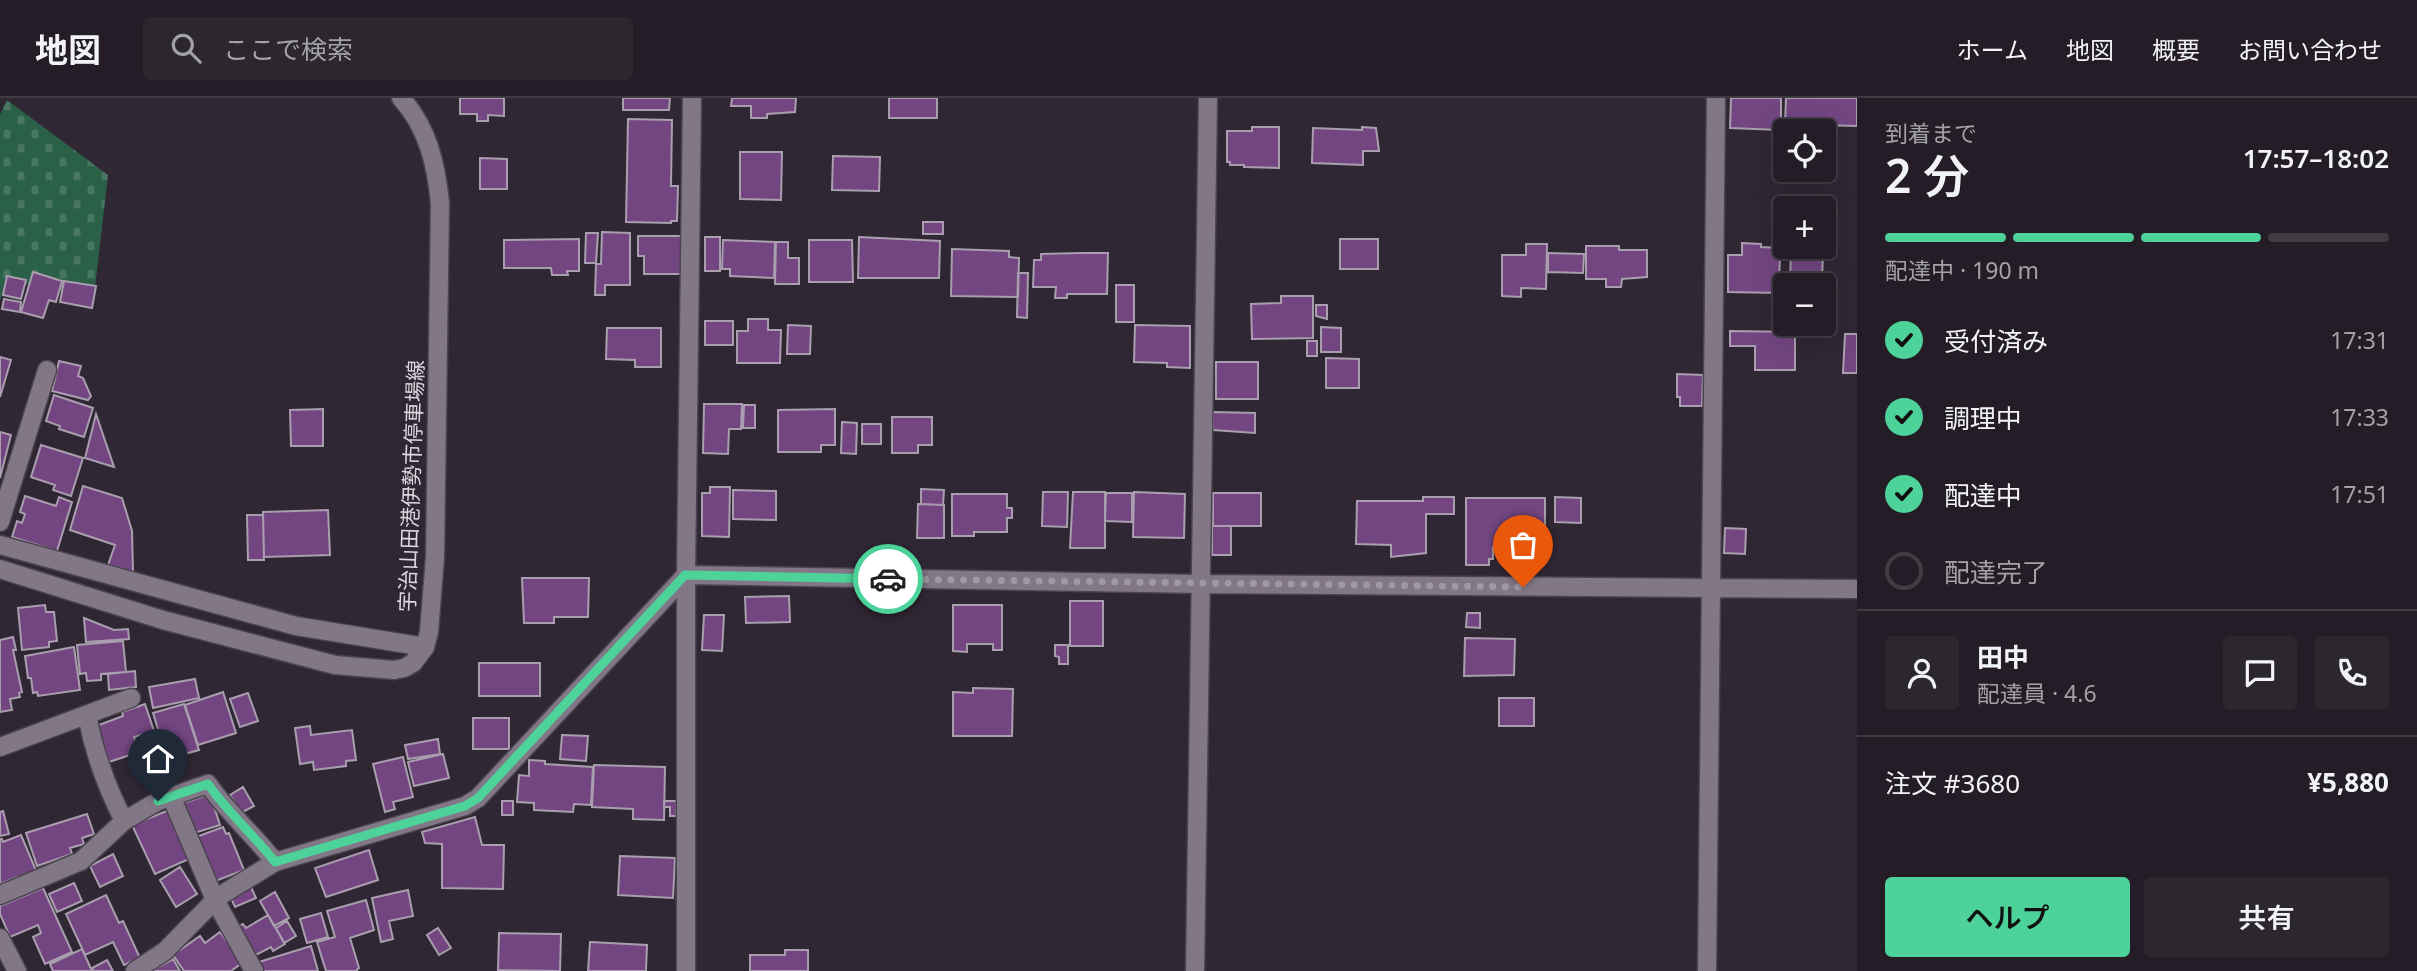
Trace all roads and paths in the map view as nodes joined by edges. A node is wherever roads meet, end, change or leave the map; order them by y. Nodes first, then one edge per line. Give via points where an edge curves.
1 (401, 98) edge
2 (692, 98) edge
3 (1208, 98) edge
4 (1716, 98) edge
5 (47, 370) dead end
6 (0, 522) edge
7 (0, 545) edge
8 (0, 569) edge
9 (685, 575) junction
10 (1200, 584) junction
11 (1711, 589) junction
12 (1857, 589) edge
13 (425, 647) junction
14 (131, 698) dead end
15 (87, 715) junction
16 (0, 747) edge
17 (172, 796) junction
18 (124, 821) junction
19 (275, 862) junction
20 (0, 895) edge
21 (215, 900) junction
22 (0, 938) edge
23 (17, 971) edge
24 (135, 971) edge
25 (254, 971) edge
26 (686, 971) edge
27 (1195, 971) edge
28 (1707, 971) edge

1 - 13 street, 宇治山田港伊勢市停車場線 via 434,156 440,203 435,557
2 - 9 street
3 - 10 street
4 - 11 street
5 - 6 street
7 - 13 street via 296,626
8 - 13 street via 163,620 335,665 404,668
9 - 10 street
9 - 19 street via 478,798 465,806
9 - 26 street
10 - 11 street
10 - 27 street
11 - 12 street
11 - 28 street
14 - 15 street
15 - 16 street
15 - 18 street via 104,782
17 - 18 street
17 - 19 street via 208,784
17 - 21 street
18 - 20 street via 81,861
19 - 21 street
21 - 24 street via 165,951
21 - 25 street
22 - 23 street

